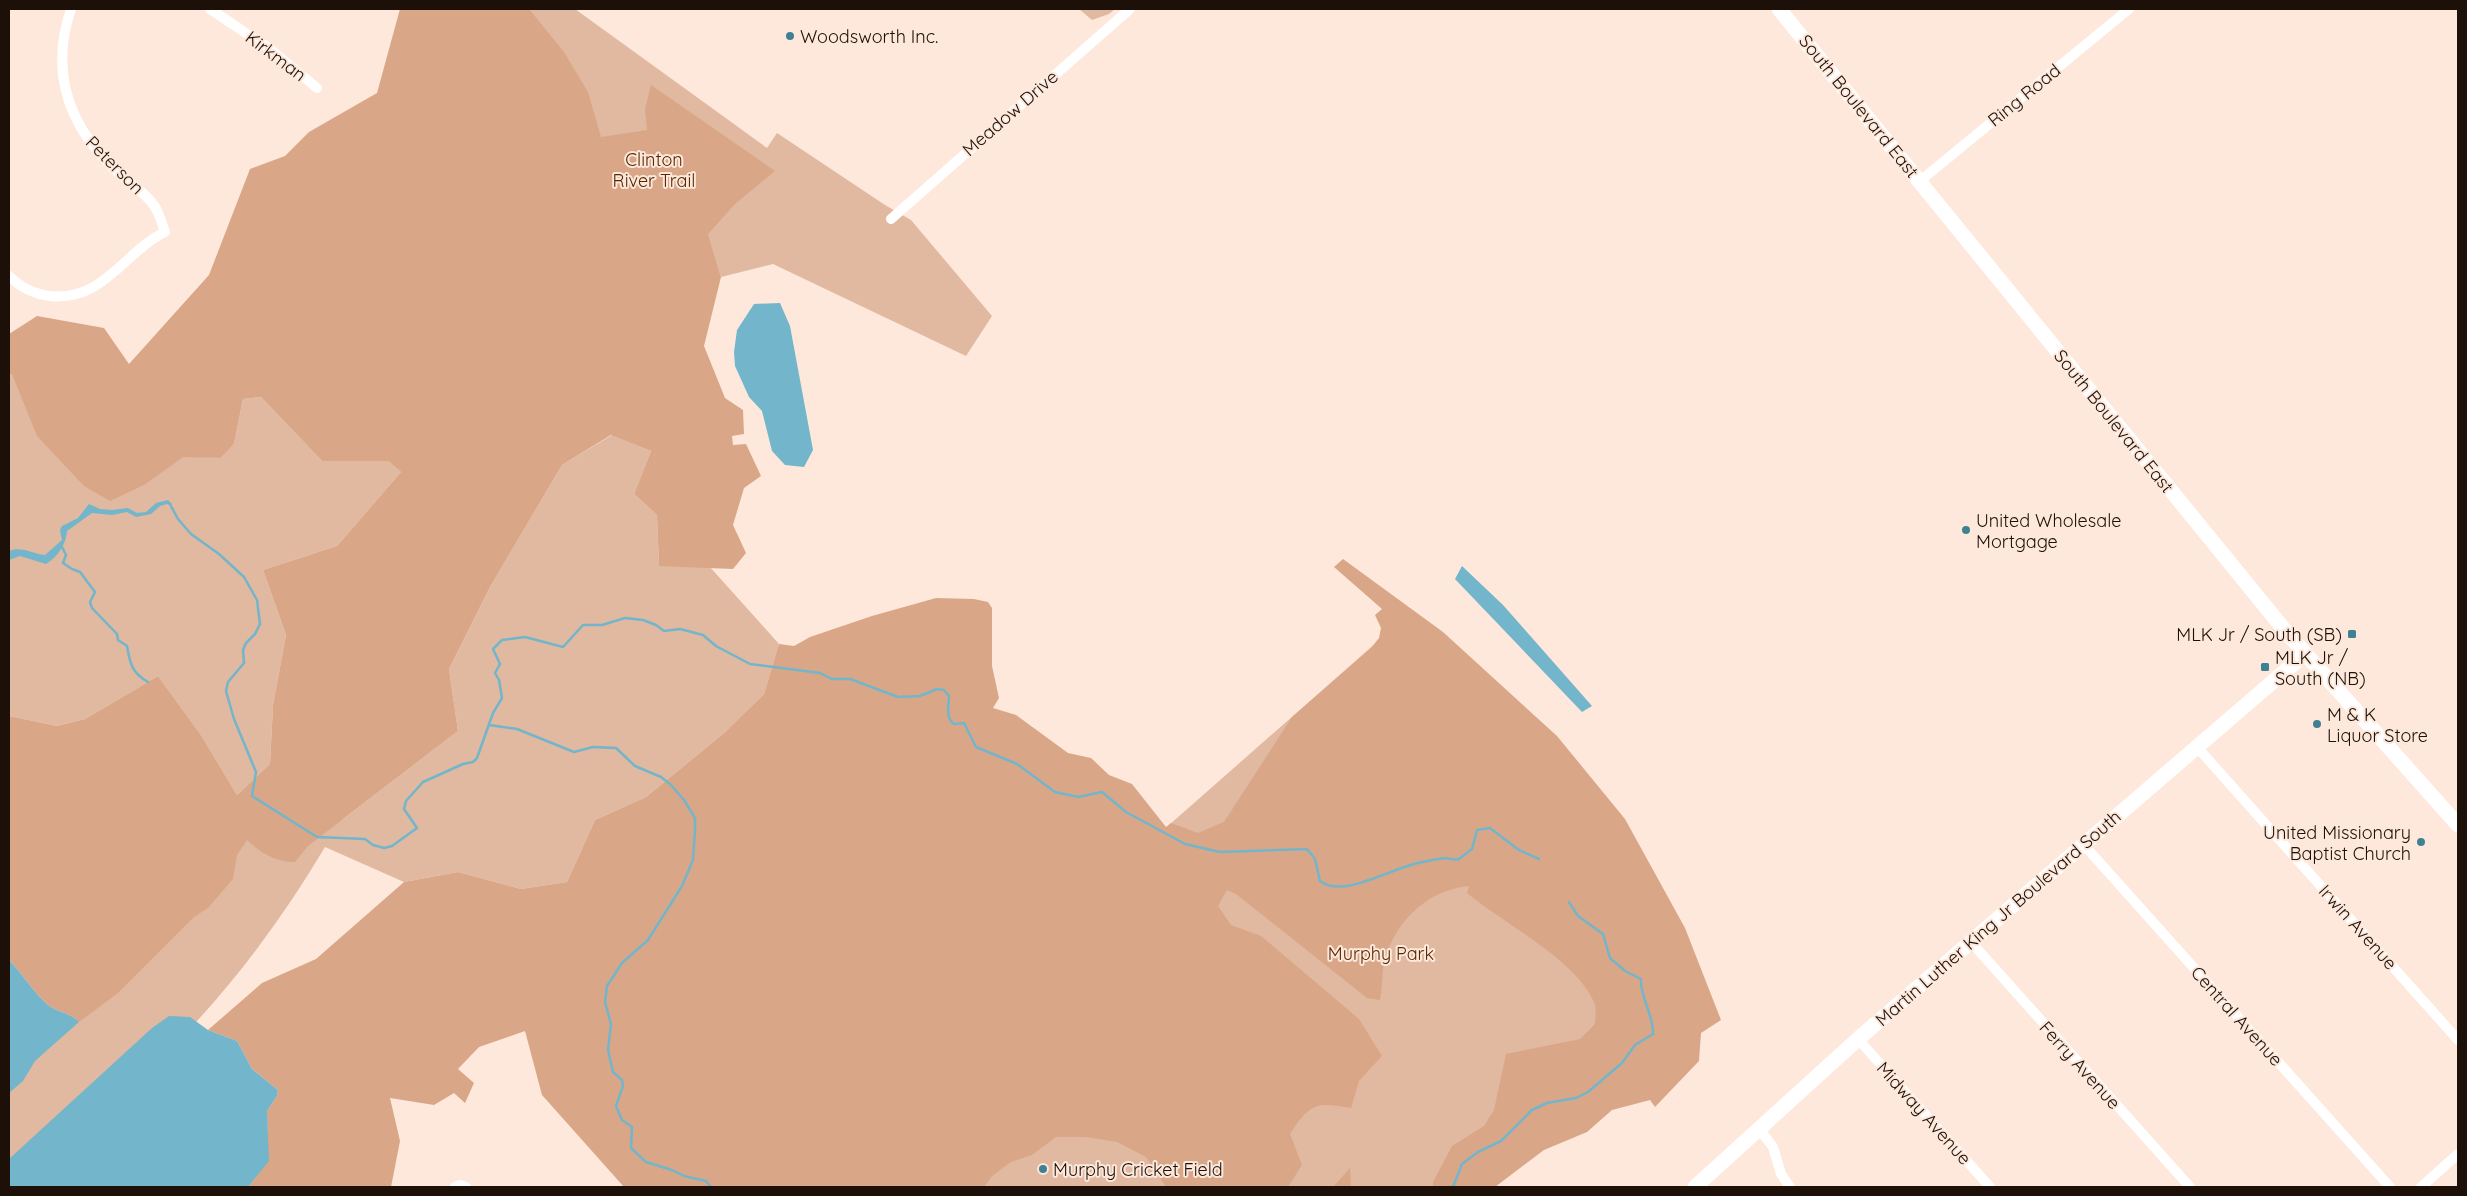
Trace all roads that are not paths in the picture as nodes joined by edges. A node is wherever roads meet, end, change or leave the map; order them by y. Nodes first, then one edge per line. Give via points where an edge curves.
1 (71, 9) edge
2 (210, 9) edge
3 (1130, 9) edge
4 (1779, 9) edge
5 (2129, 9) edge
6 (317, 88) dead end
7 (1920, 181) junction
8 (891, 219) dead end
9 (9, 276) edge
10 (2305, 654) junction
11 (2197, 747) junction
12 (2458, 825) edge
13 (2084, 844) junction
14 (1971, 942) junction
15 (1858, 1039) junction
16 (2458, 1040) edge
17 (1760, 1130) junction
18 (2458, 1154) edge
19 (455, 1187) edge
20 (466, 1187) edge
21 (1695, 1187) edge
22 (1790, 1187) edge
23 (1990, 1187) edge
24 (2190, 1187) edge
25 (2390, 1187) edge
26 (2421, 1187) edge

1 - 9 street, Peterson via 64,32 62,56 72,112 93,147 152,202 165,232 103,283 82,293 44,295 24,288
2 - 6 street, Kirkman via 280,57
3 - 8 street, Meadow Drive
4 - 7 street, South Boulevard East
5 - 7 street, Ring Road
7 - 10 street, South Boulevard East
10 - 11 street, Martin Luther King Jr Boulevard South
10 - 12 street, South Boulevard East
11 - 13 street, Martin Luther King Jr Boulevard South
11 - 16 street, Irwin Avenue
13 - 14 street, Martin Luther King Jr Boulevard South
13 - 25 street, Central Avenue
14 - 15 street, Martin Luther King Jr Boulevard South
14 - 24 street, Ferry Avenue
15 - 17 street, Martin Luther King Jr Boulevard South
15 - 23 street, Midway Avenue
17 - 21 street, Martin Luther King Jr Boulevard South
17 - 22 street via 1773,1147 1781,1174
18 - 26 street
19 - 20 street

